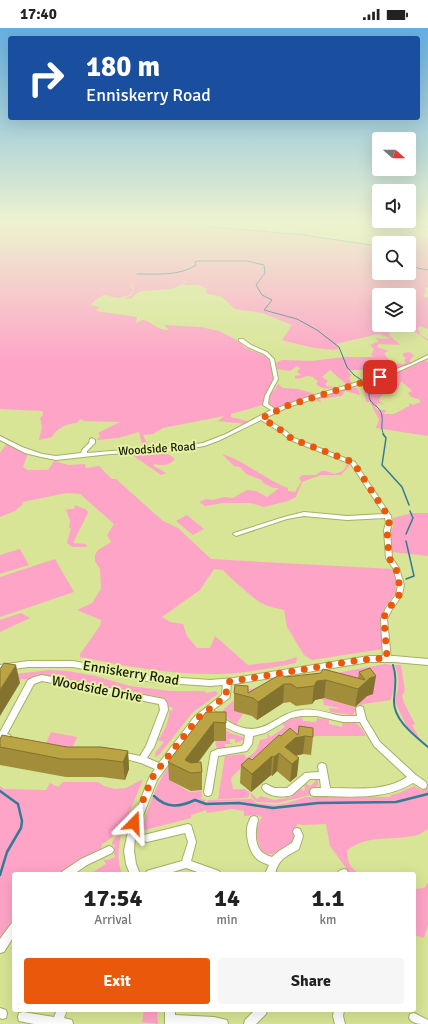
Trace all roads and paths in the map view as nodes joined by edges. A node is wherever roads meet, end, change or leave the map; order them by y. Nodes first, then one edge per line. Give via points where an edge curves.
1 (241, 340) dead end
2 (428, 356) edge
3 (276, 411) junction
4 (262, 418) junction
5 (0, 438) edge
6 (92, 440) dead end
7 (84, 454) junction
8 (388, 516) junction
9 (236, 534) dead end
10 (387, 658) junction
11 (428, 662) edge
12 (0, 668) edge
13 (227, 682) junction
14 (360, 709) dead end
15 (207, 710) junction
16 (362, 719) junction
17 (249, 733) junction
18 (16, 739) edge
19 (113, 753) edge
20 (142, 760) junction
21 (160, 767) junction
22 (413, 778) junction
23 (423, 785) dead end
24 (266, 788) dead end
25 (208, 792) dead end
26 (314, 792) dead end
27 (326, 792) junction
28 (254, 820) dead end
29 (297, 832) dead end
30 (147, 838) dead end
31 (109, 850) dead end
32 (273, 862) junction
33 (186, 864) junction
34 (69, 872) edge
35 (134, 872) edge
36 (157, 872) edge
37 (210, 872) edge
38 (270, 872) edge
39 (12, 930) edge
40 (0, 948) edge
41 (62, 1012) edge
42 (260, 1012) edge
43 (339, 1012) edge
44 (23, 1017) dead end
45 (170, 1018) edge
46 (414, 1018) dead end
47 (61, 1024) edge
48 (223, 1024) edge
49 (249, 1024) edge
50 (340, 1024) edge
51 (425, 1024) edge

1 - 3 street via 246,346 263,352 272,359 276,379 265,405
2 - 3 street, Woodside Road via 380,377
3 - 4 street, Woodside Road
4 - 7 street, Woodside Road via 209,444 192,448
4 - 8 street via 292,439 353,462
5 - 7 street, Woodside Road via 45,457
6 - 7 street
8 - 9 street via 347,518 304,514
8 - 10 street via 389,558 396,568 400,588 399,595 384,619
10 - 11 main road, Enniskerry Road
10 - 13 main road, Enniskerry Road via 360,660
12 - 13 main road, Enniskerry Road via 28,664 73,664 163,681
13 - 15 street via 226,696
14 - 16 street
15 - 17 street via 227,726
15 - 21 street
16 - 17 street via 303,712 283,718 267,729
16 - 22 street via 377,744
17 - 25 street via 248,744 244,749 214,754
18 - 20 street, Woodside Drive via 2,736 31,682 42,678 161,701 164,710 150,747
19 - 20 street
20 - 21 street
21 - 35 street via 146,793 130,836 129,851
22 - 23 street
22 - 27 street via 399,787 388,790
24 - 27 street via 273,792 290,792 308,776 323,771
26 - 27 street
28 - 32 street via 251,836 256,852
29 - 32 street via 299,842 296,846
30 - 33 street via 188,828 192,842
31 - 34 street
32 - 38 street
33 - 36 street
33 - 37 street
39 - 40 street
41 - 47 street
42 - 49 street
43 - 50 street
44 - 47 street
45 - 48 street
46 - 51 street

